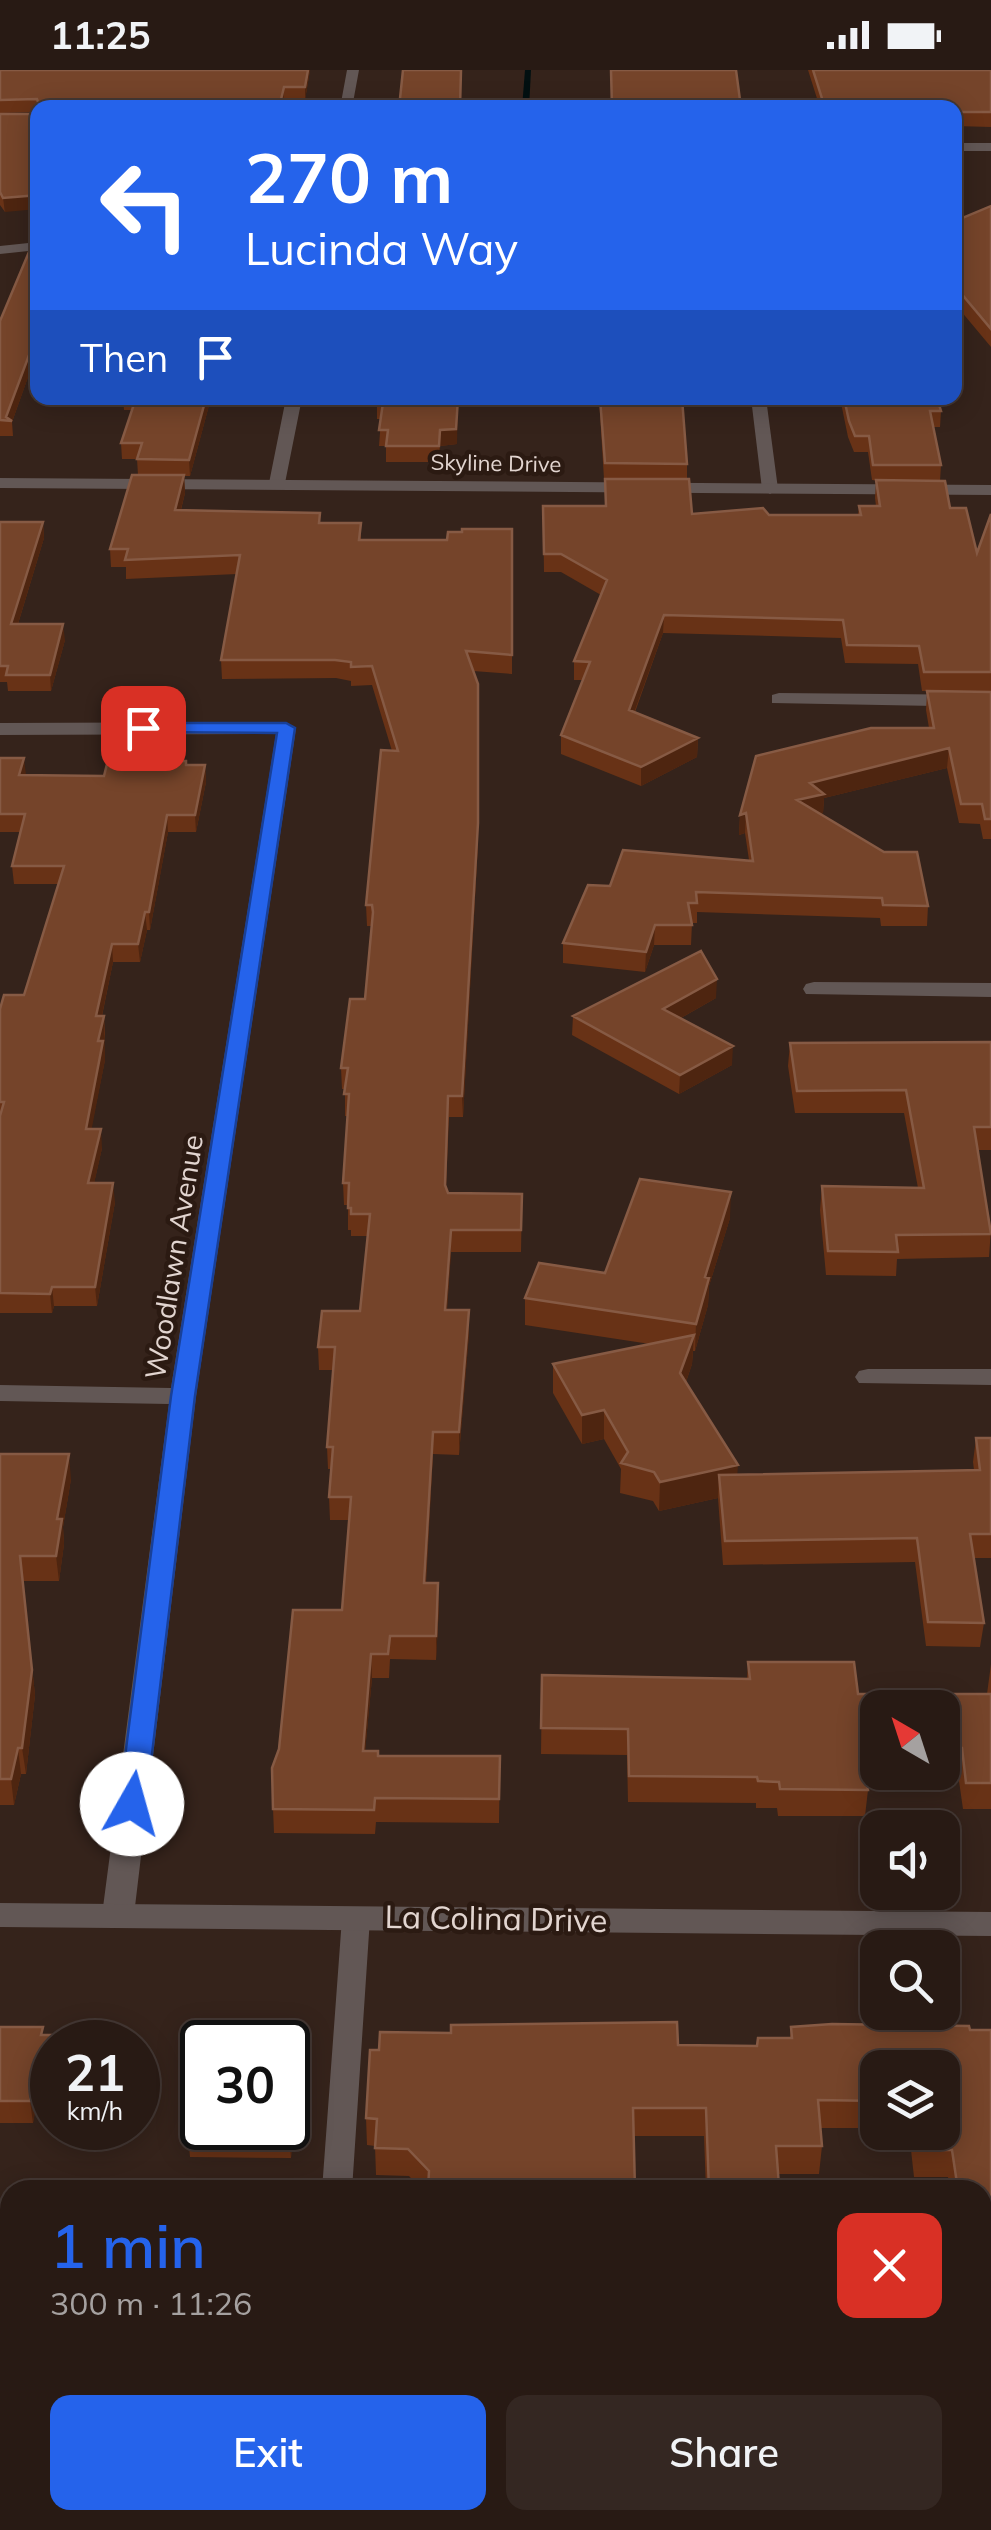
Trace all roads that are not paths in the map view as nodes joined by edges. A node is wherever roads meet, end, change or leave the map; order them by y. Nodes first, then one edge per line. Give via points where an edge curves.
1 (354, 70) edge
2 (348, 100) edge
3 (962, 146) edge
4 (991, 147) edge
5 (30, 247) edge
6 (0, 250) edge
7 (293, 405) edge
8 (759, 405) edge
9 (0, 483) edge
10 (277, 483) junction
11 (770, 489) junction
12 (991, 490) edge
13 (779, 699) dead end
14 (991, 701) edge
15 (0, 728) edge
16 (814, 989) dead end
17 (991, 990) edge
18 (868, 1376) dead end
19 (991, 1377) edge
20 (0, 1393) edge
21 (183, 1396) junction
22 (0, 1915) edge
23 (118, 1916) junction
24 (356, 1918) junction
25 (991, 1924) edge
26 (338, 2180) edge

1 - 2 street
3 - 4 lane
5 - 6 street
7 - 10 street
8 - 11 street
9 - 10 street, Skyline Drive
10 - 11 street, Skyline Drive
11 - 12 street, Skyline Drive
13 - 14 street
15 - 21 street, Woodlawn Avenue via 286,728
16 - 17 street
18 - 19 street
20 - 21 street
21 - 23 street, Woodlawn Avenue
22 - 23 street, La Colina Drive
23 - 24 street, La Colina Drive
24 - 25 street, La Colina Drive
24 - 26 lane

